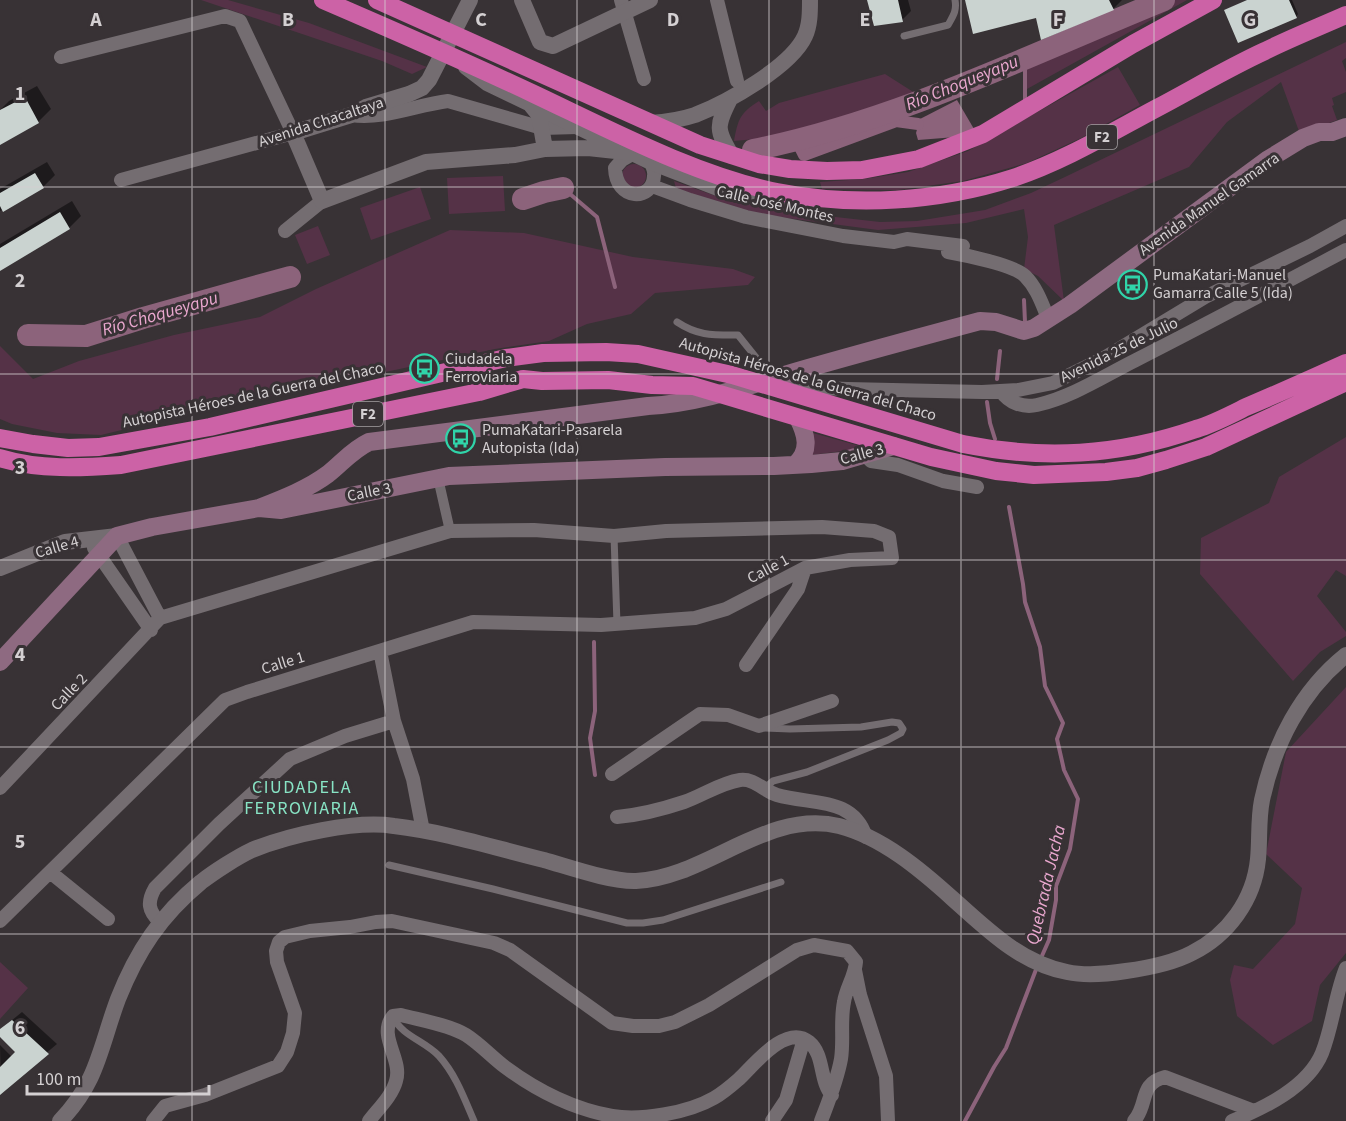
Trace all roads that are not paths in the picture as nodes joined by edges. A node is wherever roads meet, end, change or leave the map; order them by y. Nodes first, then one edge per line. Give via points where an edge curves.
1 (323, 0) edge
2 (377, 0) edge
3 (522, 0) edge
4 (650, 0) edge
5 (717, 0) edge
6 (810, 0) edge
7 (955, 0) edge
8 (1213, 0) edge
9 (467, 6) edge
10 (623, 6) edge
11 (1346, 15) edge
12 (904, 36) dead end
13 (61, 57) dead end
14 (454, 57) junction
15 (644, 79) dead end
16 (737, 81) dead end
17 (730, 99) junction
18 (530, 104) junction
19 (351, 116) junction
20 (650, 123) junction
21 (578, 127) junction
22 (1346, 127) edge
23 (542, 128) junction
24 (292, 133) junction
25 (588, 148) junction
26 (545, 149) junction
27 (634, 153) junction
28 (732, 156) junction
29 (651, 162) junction
30 (615, 168) junction
31 (121, 180) dead end
32 (651, 186) junction
33 (841, 200) junction
34 (322, 201) junction
35 (1346, 226) edge
36 (285, 231) dead end
37 (894, 242) junction
38 (963, 246) dead end
39 (1346, 250) edge
40 (1048, 318) junction
41 (677, 322) dead end
42 (1346, 363) edge
43 (774, 380) junction
44 (1346, 382) edge
45 (1001, 391) junction
46 (789, 415) junction
47 (0, 438) edge
48 (893, 446) junction
49 (864, 454) junction
50 (0, 458) edge
51 (796, 464) junction
52 (438, 478) junction
53 (977, 487) dead end
54 (259, 508) junction
55 (450, 531) junction
56 (117, 536) junction
57 (614, 536) junction
58 (86, 538) junction
59 (101, 555) junction
60 (0, 568) edge
61 (805, 568) junction
62 (160, 618) junction
63 (617, 624) junction
64 (152, 630) junction
65 (380, 651) junction
66 (1346, 655) edge
67 (0, 662) edge
68 (746, 664) dead end
69 (831, 701) dead end
70 (394, 721) junction
71 (759, 726) junction
72 (612, 774) dead end
73 (0, 788) edge
74 (765, 788) junction
75 (617, 817) dead end
76 (423, 831) junction
77 (866, 837) junction
78 (389, 865) dead end
79 (50, 872) junction
80 (781, 882) dead end
81 (108, 919) dead end
82 (0, 921) edge
83 (160, 922) junction
84 (1346, 968) edge
85 (855, 970) junction
86 (393, 1016) junction
87 (804, 1039) junction
88 (832, 1095) junction
89 (1254, 1111) junction
90 (60, 1121) edge
91 (153, 1121) edge
92 (369, 1121) edge
93 (474, 1121) edge
94 (772, 1121) edge
95 (821, 1121) edge
96 (888, 1121) edge
97 (1134, 1121) edge
98 (1232, 1121) edge

1 - 14 highway, F2
2 - 20 highway
3 - 10 street via 540,42 553,46
4 - 10 street
5 - 16 street
6 - 17 street via 809,25 793,54
7 - 12 lane via 954,15 948,25
8 - 28 highway via 983,134 919,159 862,170 827,171 790,169
9 - 19 street, Avenida Chacaltaya via 422,88
10 - 15 street
11 - 33 highway, F2 via 1266,50 1060,160 1012,178 910,199
13 - 24 street via 225,16 240,21
14 - 18 street via 487,84
14 - 33 highway, F2 via 699,168 777,192
17 - 20 street via 696,114
17 - 28 street via 719,127
18 - 21 street
18 - 23 street via 539,115
19 - 23 street via 367,118 448,101
19 - 24 street, Avenida Chacaltaya
20 - 28 highway
21 - 23 street
21 - 27 street
22 - 40 main road, Avenida Manuel Gamarra via 1303,138 1267,160
23 - 26 street
24 - 31 street, Avenida Chacaltaya
24 - 34 street
25 - 26 street
25 - 27 street
25 - 30 street
26 - 34 street via 426,162
27 - 29 street
27 - 30 street
29 - 32 street via 655,174
29 - 33 street via 728,192 789,204
30 - 32 street via 615,179 629,194 640,194
32 - 37 street, Calle José Montes via 746,217
34 - 36 street
35 - 45 street, Avenida 25 de Julio via 1204,297 1070,376 1041,386
37 - 38 street, Calle José Montes via 907,239
37 - 40 street, Calle José Montes via 976,257 1024,274
39 - 45 street, Avenida 25 de Julio via 1066,395 1024,405 1006,399
40 - 43 main road, Avenida Manuel Gamarra via 1024,331 996,321 980,321
41 - 43 lane via 705,335 738,335
42 - 47 highway, Autopista Héroes de la Guerra del Chaco / F2 via 1198,429 1155,442 1070,454 994,450 963,444 732,375 638,354 606,352 506,358 210,427 109,446 68,448
43 - 45 street, Avenida 25 de Julio via 801,387
43 - 54 main road, Avenida Manuel Gamarra via 673,404 369,442 313,483
44 - 48 highway, F2 via 1206,447 1137,468 1034,475 963,465
46 - 48 highway, F2
46 - 50 highway, F2 via 693,386 523,379 479,392 121,465 40,466
46 - 51 main road via 804,430 806,447
48 - 49 main road, Calle 3
49 - 51 main road, Calle 3 via 842,461
49 - 53 street via 871,461
51 - 52 main road, Calle 3
52 - 54 main road, Calle 3 via 281,510
52 - 55 street
54 - 56 main road, Calle 3
55 - 57 street, Calle 1 via 534,530
55 - 62 street, Calle 1
56 - 58 street, Calle 4
56 - 59 main road
56 - 62 street
57 - 61 street, Calle 1 via 822,527 874,531 889,537 891,542 892,558
57 - 63 lane
58 - 59 street
58 - 60 street, Calle 4 via 65,542
59 - 64 street
59 - 67 main road
61 - 63 street, Calle 1 via 715,614
61 - 68 street via 798,589
62 - 64 street, Calle 2
63 - 65 street, Calle 1 via 473,622
64 - 73 street, Calle 2
65 - 70 street
65 - 79 street, Calle 1 via 225,700
66 - 77 street via 1293,714 1282,736 1262,801 1254,880 1240,909 1214,940 1188,956 1110,973 1064,972 1003,943 923,873
69 - 71 street
70 - 76 street via 413,779
70 - 83 street via 290,759 156,888 149,901
71 - 72 street via 728,715 700,714
71 - 74 lane via 861,727 892,722 903,729 888,740
74 - 75 street via 739,780 684,802
74 - 77 street via 778,795 844,810 860,822
76 - 77 street via 633,881 685,870 759,836 805,824 844,827
76 - 83 street via 368,824 320,831 248,852 203,881
78 - 80 lane via 627,923 663,920
79 - 81 street
79 - 82 street, Calle 1
83 - 90 street via 140,952 117,1001 83,1094
84 - 89 street via 1322,1054 1293,1088
85 - 88 street via 843,1005 841,1059
85 - 91 street via 856,962 847,951 807,946 675,1022 633,1026 612,1023 510,950 494,943 392,921 292,934 279,942 276,951 295,1013 293,1033 278,1066 165,1106
85 - 96 street via 886,1076
86 - 87 street via 465,1034 534,1087 614,1117 665,1115 704,1103 730,1086 774,1046 794,1037
86 - 92 street via 387,1031 397,1081
86 - 93 lane via 403,1030 431,1048 447,1065
87 - 88 street via 817,1053 827,1090
87 - 94 street via 786,1100
88 - 95 street
89 - 97 street via 1165,1077 1148,1087
89 - 98 street

